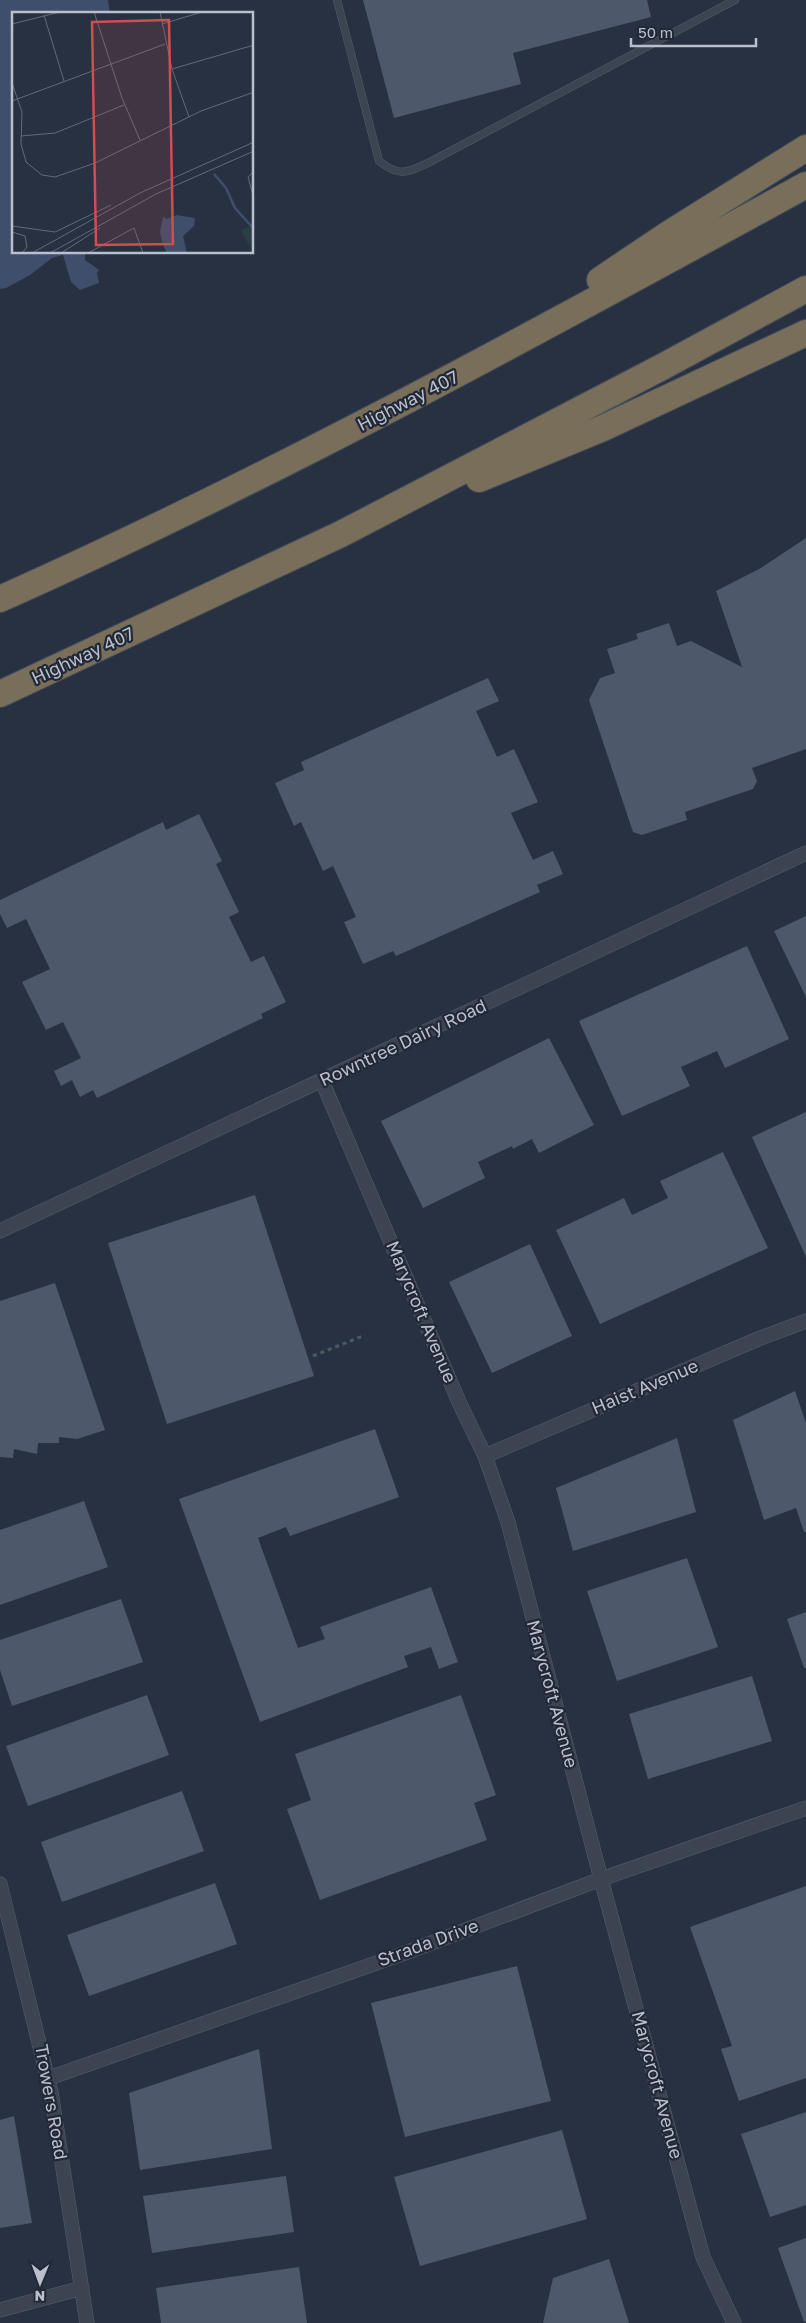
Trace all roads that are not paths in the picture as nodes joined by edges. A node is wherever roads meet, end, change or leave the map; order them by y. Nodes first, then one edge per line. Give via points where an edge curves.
1 (337, 0) edge
2 (735, 0) edge
3 (806, 148) edge
4 (806, 184) edge
5 (806, 289) edge
6 (806, 333) edge
7 (459, 374) junction
8 (341, 534) junction
9 (0, 599) edge
10 (0, 694) edge
11 (806, 853) edge
12 (322, 1081) junction
13 (0, 1231) edge
14 (806, 1321) edge
15 (485, 1456) junction
16 (806, 1808) edge
17 (601, 1879) junction
18 (0, 1884) edge
19 (49, 2078) junction
20 (82, 2288) junction
21 (0, 2310) edge
22 (87, 2323) edge
23 (734, 2323) edge

1 - 2 lane via 379,161 401,172 428,163
3 - 7 highway
4 - 7 highway, Highway 407
5 - 8 highway, Highway 407
6 - 8 highway via 603,428
7 - 9 highway, Highway 407 via 233,489
8 - 10 highway, Highway 407
11 - 12 street, Rowntree Dairy Road
12 - 13 street, Rowntree Dairy Road
12 - 15 street, Marycroft Avenue
14 - 15 street, Haist Avenue
15 - 17 street, Marycroft Avenue via 508,1522
16 - 17 street, Strada Drive
17 - 19 street, Strada Drive
17 - 23 street, Marycroft Avenue via 703,2257
18 - 19 street, Trowers Road
19 - 20 street, Trowers Road
20 - 21 street
20 - 22 street, Trowers Road

